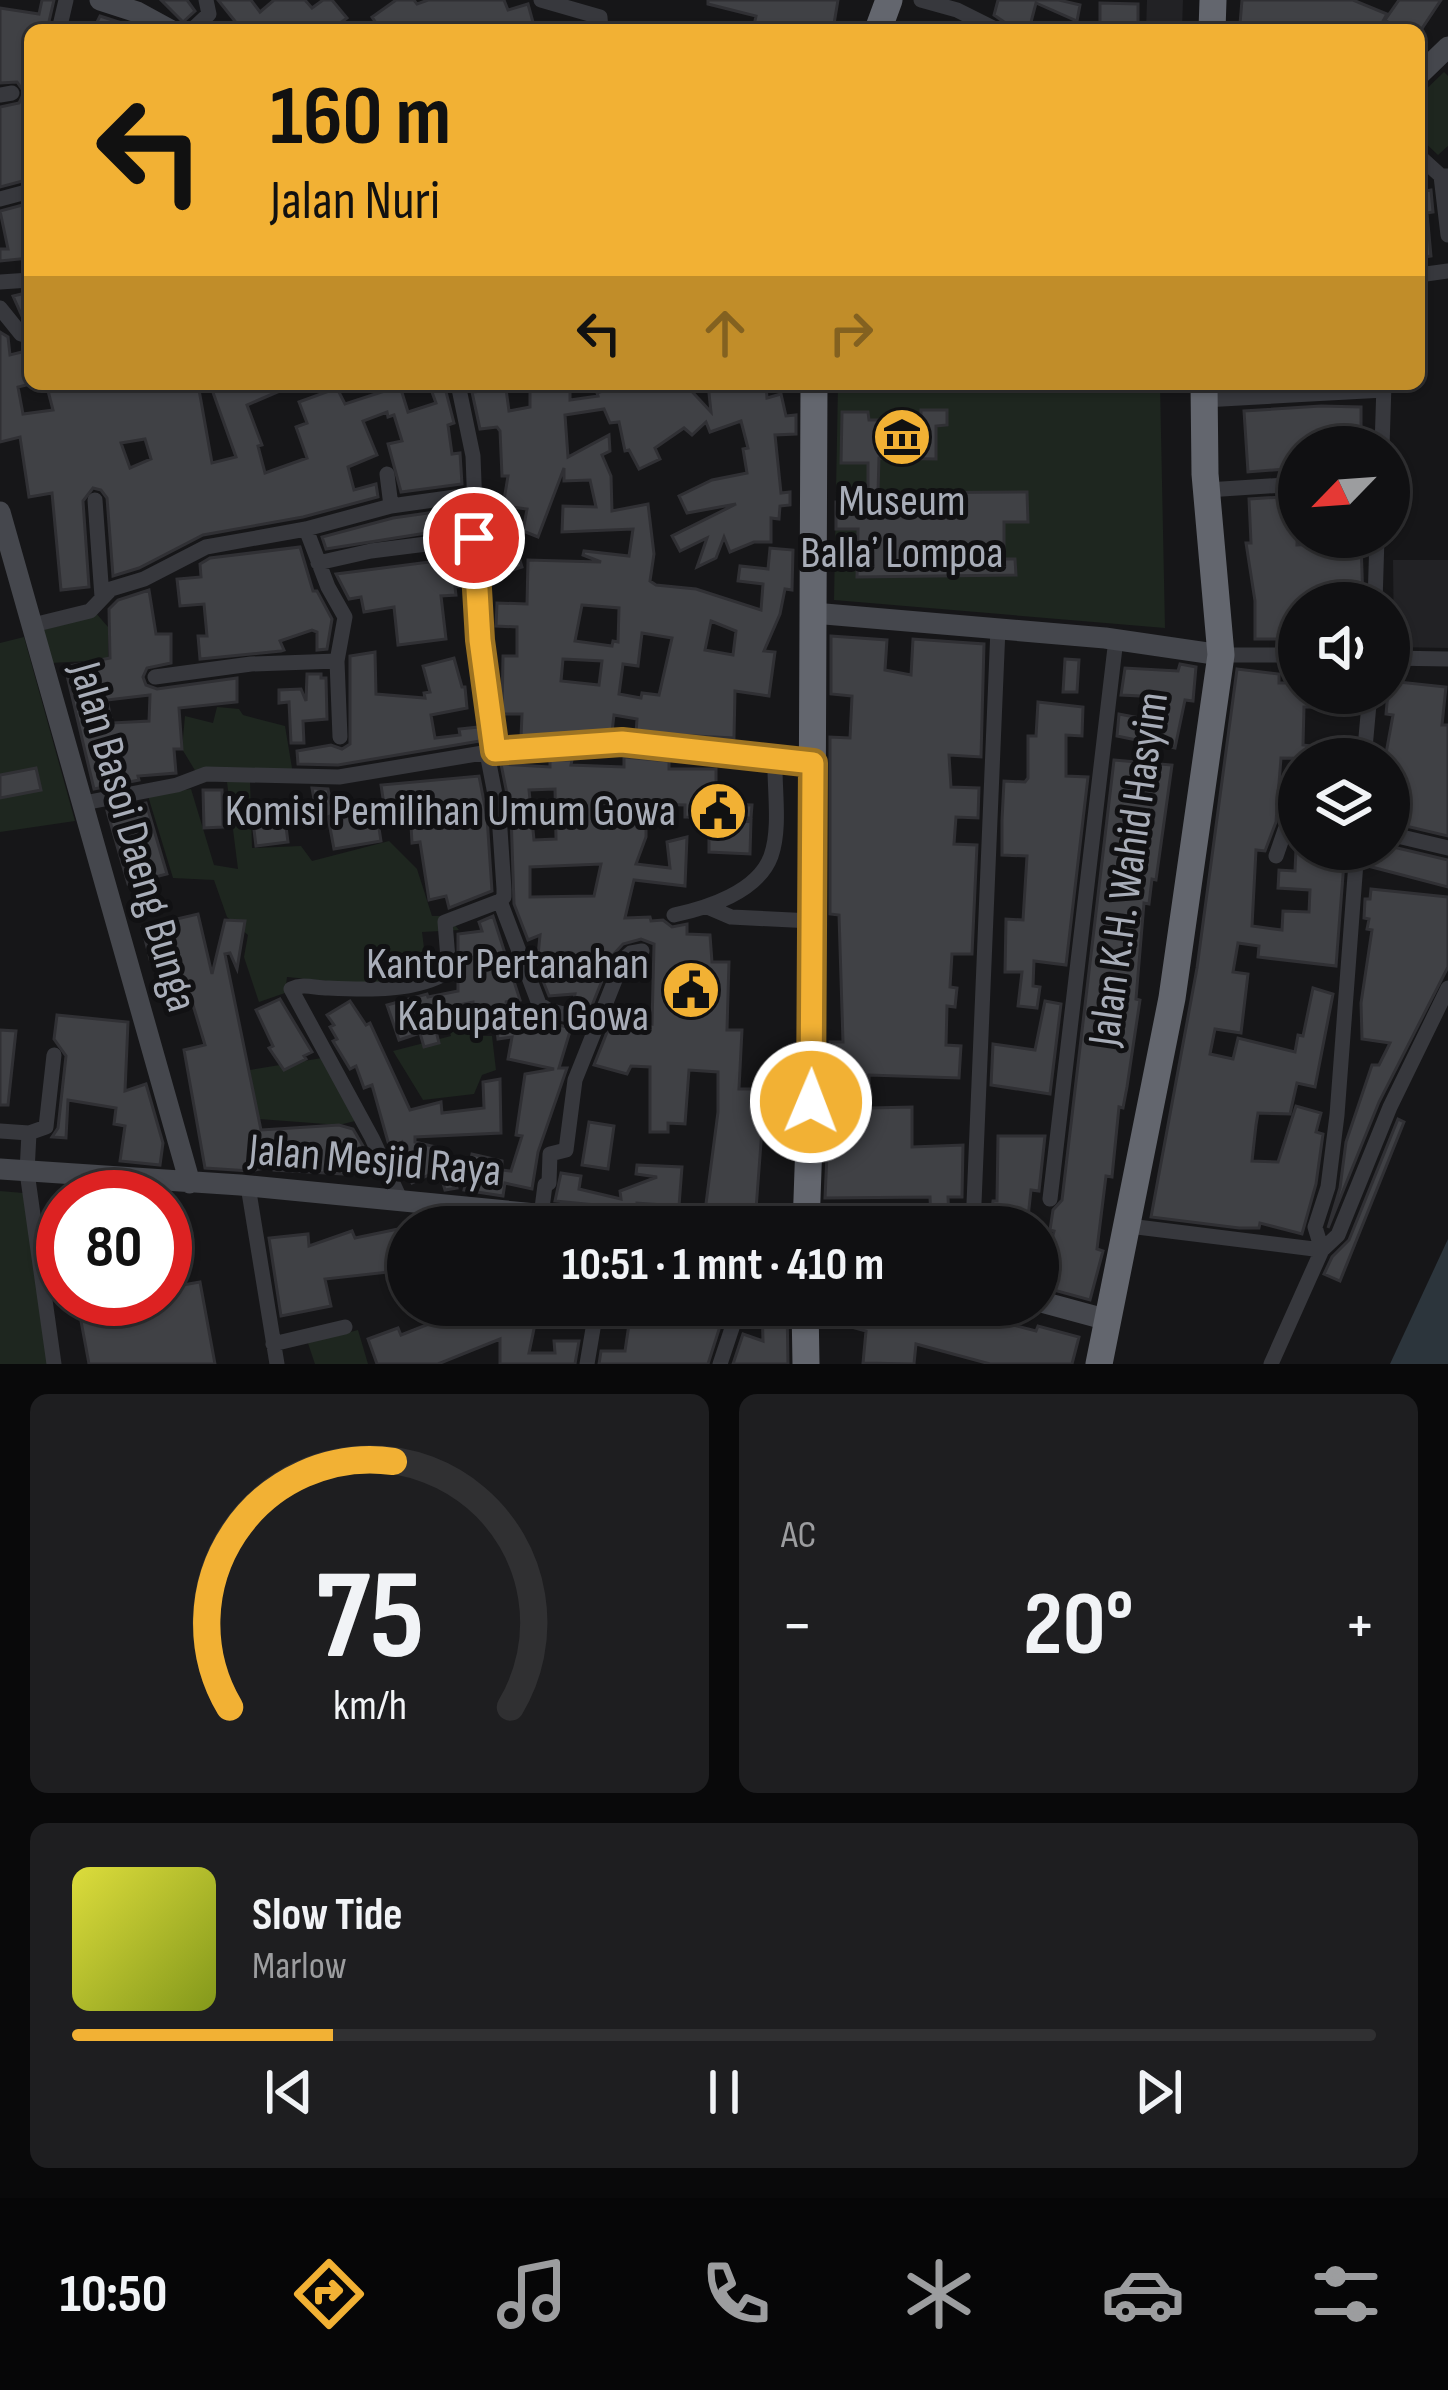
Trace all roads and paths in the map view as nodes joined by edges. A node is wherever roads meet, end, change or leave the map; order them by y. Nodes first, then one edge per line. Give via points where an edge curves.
1 (100, 0) edge
2 (541, 0) edge
3 (921, 0) edge
4 (601, 16) edge
5 (159, 24) edge
6 (985, 24) edge
7 (1448, 47) edge
8 (1425, 69) edge
9 (1444, 176) edge
10 (1448, 235) edge
11 (0, 308) edge
12 (24, 335) edge
13 (459, 390) edge
14 (814, 390) edge
15 (1276, 390) edge
16 (1384, 390) edge
17 (1204, 392) edge
18 (1383, 426) edge
19 (388, 474) dead end
20 (1278, 485) edge
21 (1207, 490) junction
22 (477, 494) junction
23 (95, 500) dead end
24 (391, 506) junction
25 (0, 512) edge
26 (306, 529) junction
27 (474, 538) junction
28 (318, 563) junction
29 (102, 598) junction
30 (813, 614) junction
31 (33, 625) junction
32 (998, 628) junction
33 (1116, 639) junction
34 (1212, 654) junction
35 (1278, 655) edge
36 (1410, 658) edge
37 (1448, 659) edge
38 (338, 662) junction
39 (155, 677) dead end
40 (340, 737) dead end
41 (491, 752) junction
42 (775, 759) junction
43 (813, 763) junction
44 (84, 803) junction
45 (1410, 839) edge
46 (1448, 848) edge
47 (1278, 850) edge
48 (1276, 856) dead end
49 (1355, 870) edge
50 (500, 901) junction
51 (710, 908) junction
52 (674, 914) dead end
53 (798, 922) junction
54 (642, 951) dead end
55 (1448, 988) edge
56 (599, 1023) junction
57 (54, 1055) dead end
58 (0, 1131) edge
59 (28, 1132) junction
60 (0, 1169) edge
61 (186, 1170) edge
62 (27, 1172) junction
63 (36, 1173) edge
64 (192, 1183) edge
65 (248, 1186) junction
66 (1050, 1199) dead end
67 (402, 1203) junction
68 (434, 1206) edge
69 (542, 1206) edge
70 (805, 1206) edge
71 (974, 1206) edge
72 (1129, 1226) junction
73 (1322, 1250) junction
74 (1059, 1307) edge
75 (1097, 1317) junction
76 (593, 1326) edge
77 (806, 1326) edge
78 (345, 1327) dead end
79 (732, 1328) dead end
80 (273, 1345) junction
81 (55, 1364) edge
82 (277, 1364) edge
83 (586, 1364) edge
84 (720, 1364) edge
85 (806, 1364) edge
86 (1084, 1364) edge
87 (1099, 1364) edge
88 (1271, 1364) edge

1 - 5 street
2 - 4 street
3 - 6 street
7 - 8 street
9 - 10 street
11 - 12 street
13 - 22 street
14 - 30 highway
15 - 17 street
16 - 18 street
17 - 21 highway
19 - 24 street
20 - 21 street
21 - 34 highway
22 - 24 street
22 - 27 street
23 - 29 street
24 - 26 street
25 - 31 street, Jalan Basoi Daeng Bunga
26 - 28 street
26 - 29 street via 196,550
27 - 28 street
27 - 41 street
28 - 38 street via 345,616
29 - 31 street via 90,611
30 - 32 street
30 - 43 highway
31 - 44 street, Jalan Basoi Daeng Bunga
32 - 33 street
32 - 71 street
33 - 34 street
33 - 66 street
34 - 35 street
34 - 72 highway, Jalan K.H. Wahid Hasyim via 1172,998
34 - 75 highway, Jalan K.H. Wahid Hasyim
36 - 37 street
38 - 39 street
38 - 40 street
41 - 42 street via 622,742
41 - 44 street via 316,779 206,773
41 - 50 street
42 - 43 street
42 - 51 street via 772,854 748,883
43 - 53 highway
44 - 61 street, Jalan Basoi Daeng Bunga
45 - 46 street
47 - 48 street
49 - 73 street via 1337,1115 1315,1227
50 - 56 street via 539,1004
50 - 67 street via 445,922 449,971 421,986 291,989
51 - 52 street
51 - 53 street
53 - 70 highway
54 - 56 street via 623,960
55 - 73 street via 1338,1235
56 - 69 street via 574,1080 566,1150 550,1154
57 - 59 street via 46,1127
58 - 59 street
59 - 62 street
60 - 62 street, Jalan Mesjid Raya
62 - 63 street, Jalan Mesjid Raya
62 - 81 street
64 - 65 street, Jalan Mesjid Raya
65 - 67 street, Jalan Mesjid Raya
65 - 80 street
67 - 68 street, Jalan Mesjid Raya
72 - 73 street
72 - 87 highway, Jalan K.H. Wahid Hasyim
73 - 88 street
74 - 75 street
75 - 86 highway, Jalan K.H. Wahid Hasyim
76 - 83 street
77 - 85 highway
78 - 80 street
79 - 84 street
80 - 82 street

